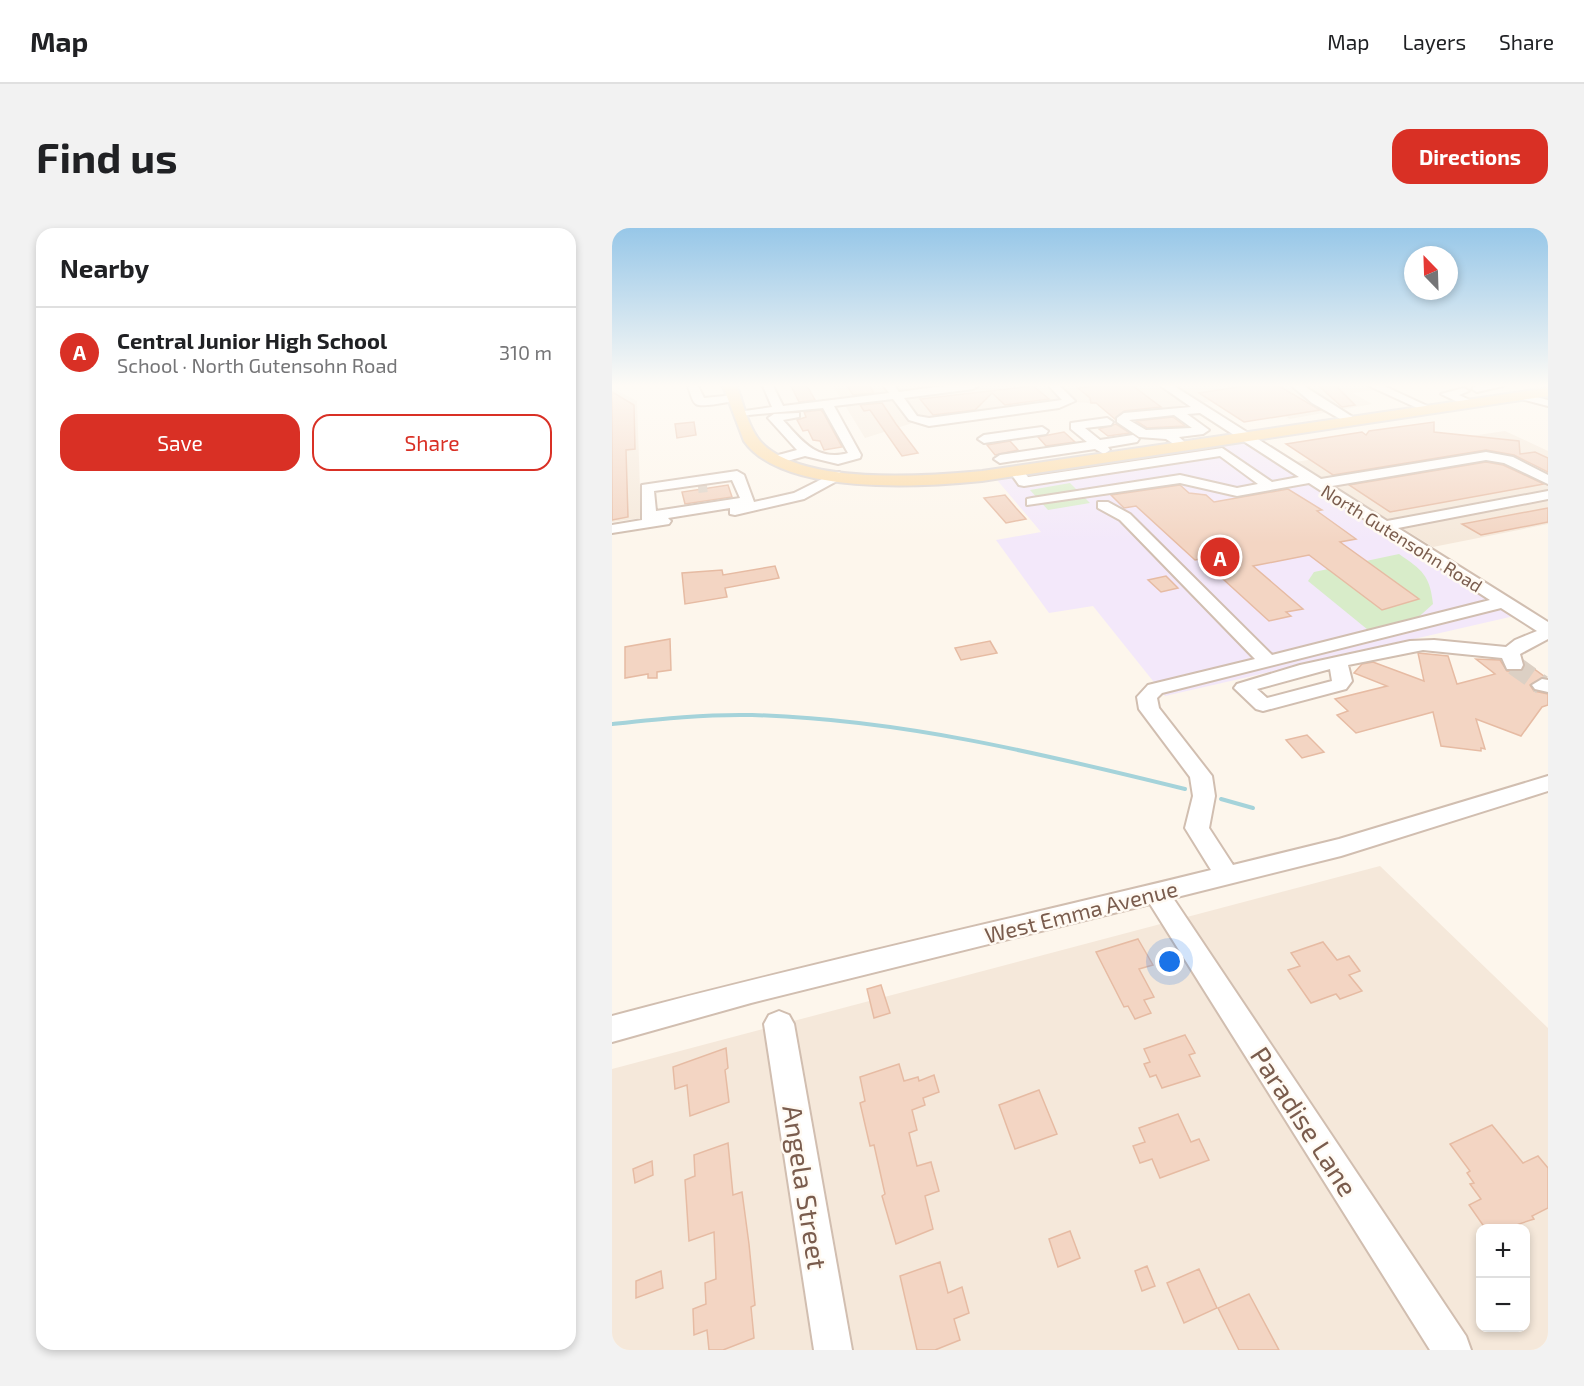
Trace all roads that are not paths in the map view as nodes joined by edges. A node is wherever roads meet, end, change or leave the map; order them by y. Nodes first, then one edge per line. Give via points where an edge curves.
1 (751, 438) edge
2 (793, 438) edge
3 (845, 438) edge
4 (988, 438) edge
5 (1021, 438) edge
6 (1081, 438) edge
7 (1122, 438) edge
8 (1154, 438) edge
9 (1246, 438) edge
10 (984, 439) dead end
11 (1097, 445) junction
12 (805, 452) junction
13 (1035, 453) junction
14 (1112, 457) junction
15 (1000, 459) dead end
16 (776, 460) junction
17 (1047, 466) junction
18 (839, 476) junction
19 (1020, 476) junction
20 (1548, 480) edge
21 (741, 481) junction
22 (1314, 482) junction
23 (1269, 486) junction
24 (670, 488) junction
25 (1090, 493) junction
26 (1548, 495) edge
27 (1032, 502) junction
28 (1103, 505) junction
29 (674, 512) junction
30 (650, 520) junction
31 (1383, 526) junction
32 (612, 529) edge
33 (1503, 602) junction
34 (1548, 632) edge
35 (1268, 662) junction
36 (1338, 662) dead end
37 (1548, 783) edge
38 (1227, 875) junction
39 (1156, 893) junction
40 (779, 1024) dead end
41 (612, 1029) edge
42 (833, 1350) edge
43 (1452, 1350) edge

1 - 16 main road
2 - 12 street
3 - 12 street via 855,455 838,460
4 - 10 street
5 - 13 street
6 - 11 street
7 - 11 street
8 - 14 main road
9 - 22 street, North Gutensohn Road
11 - 13 street
11 - 14 street
12 - 16 street
13 - 15 street
13 - 17 street
14 - 17 main road
16 - 18 main road
17 - 19 main road
18 - 19 main road via 915,481
18 - 30 street via 817,489 779,502
19 - 23 street via 1222,452
19 - 27 street
20 - 22 street via 1508,460 1486,456
21 - 24 street
21 - 24 street via 737,475
21 - 29 street via 748,501
22 - 23 street
22 - 31 street, North Gutensohn Road
23 - 25 street via 1237,492 1180,480
24 - 29 street
24 - 30 street via 647,488
25 - 27 street
25 - 28 street
26 - 31 street
27 - 28 street via 1045,512
28 - 35 street via 1125,517
29 - 30 street
30 - 32 street
31 - 33 street, North Gutensohn Road
33 - 34 street, North Gutensohn Road
33 - 35 street
34 - 36 street via 1521,644 1512,659 1423,645
35 - 38 street via 1155,689 1148,697 1149,709 1201,776 1204,796 1197,828
37 - 38 street, West Emma Avenue via 1341,847
38 - 39 street, West Emma Avenue
39 - 41 street, West Emma Avenue via 751,991
39 - 43 street, Paradise Lane
40 - 42 street, Angela Street

